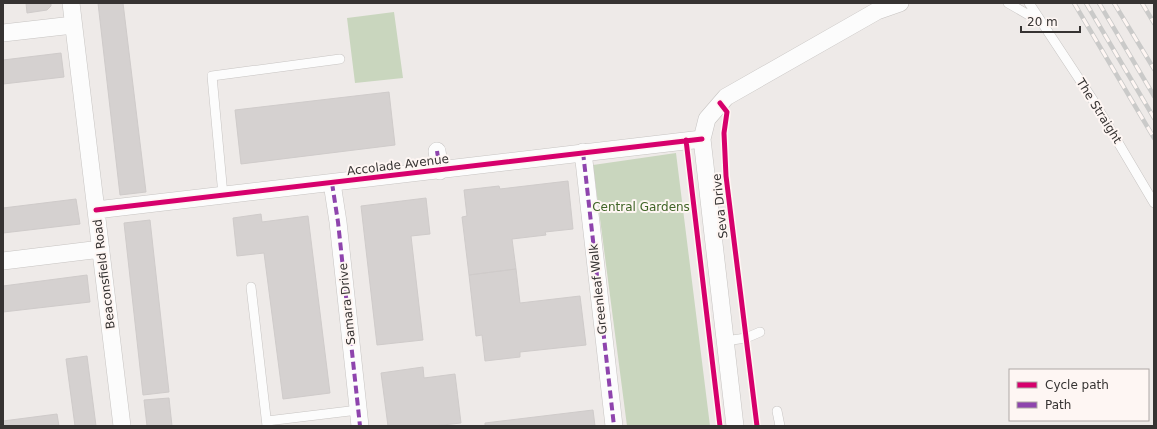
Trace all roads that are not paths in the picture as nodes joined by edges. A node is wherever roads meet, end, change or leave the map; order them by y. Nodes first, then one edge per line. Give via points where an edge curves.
1 (71, 3) edge
2 (900, 3) edge
3 (1008, 3) edge
4 (1029, 3) edge
5 (881, 7) edge
6 (1040, 21) junction
7 (73, 25) junction
8 (3, 33) edge
9 (340, 58) dead end
10 (702, 139) junction
11 (437, 151) dead end
12 (583, 152) junction
13 (440, 171) junction
14 (332, 183) junction
15 (223, 195) junction
16 (1154, 203) edge
17 (96, 210) junction
18 (101, 249) junction
19 (3, 261) edge
20 (251, 287) dead end
21 (760, 332) dead end
22 (725, 341) junction
23 (777, 411) dead end
24 (359, 418) edge
25 (267, 423) edge
26 (122, 426) edge
27 (614, 426) edge
28 (735, 426) edge
29 (780, 426) edge

1 - 7 street, Beaconsfield Road
2 - 5 street, Seva Drive
3 - 6 lane, The Straight
4 - 6 lane, The Straight
5 - 10 street, Seva Drive via 726,97 708,119
6 - 16 lane, The Straight via 1093,100
7 - 8 street
7 - 17 street, Beaconsfield Road
9 - 15 lane via 212,76
10 - 12 street, Accolade Avenue
10 - 22 street, Seva Drive
11 - 13 street
12 - 13 street, Accolade Avenue
12 - 27 street, Greenleaf Walk
13 - 14 street, Accolade Avenue
14 - 15 street, Accolade Avenue
14 - 24 street, Samara Drive
15 - 17 street, Accolade Avenue
17 - 18 street, Beaconsfield Road
18 - 19 street
18 - 26 street, Beaconsfield Road
20 - 25 lane
21 - 22 lane via 746,338
22 - 28 street, Seva Drive
23 - 29 lane
24 - 25 lane

